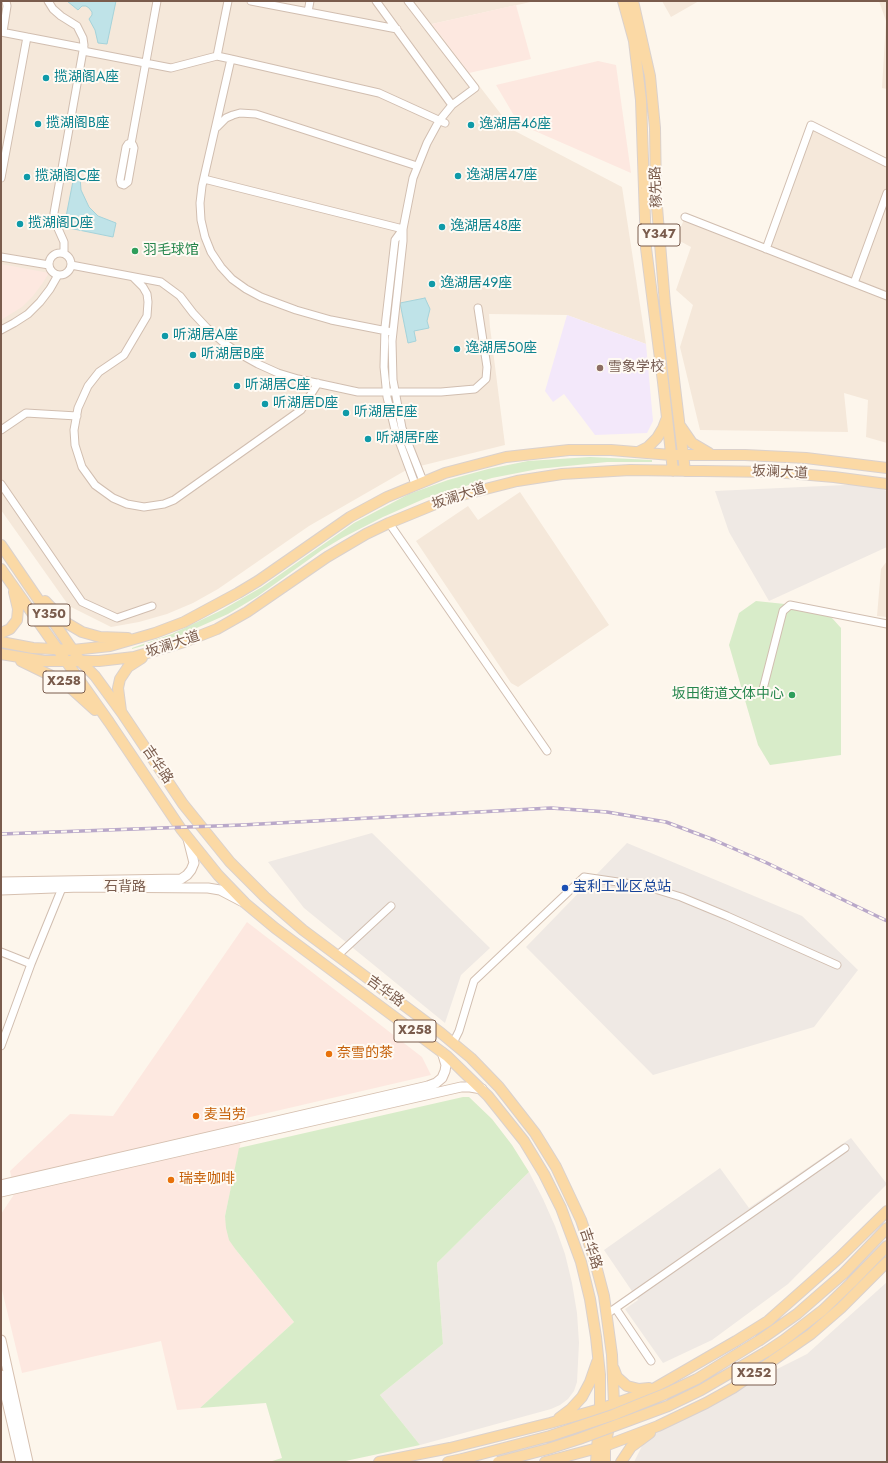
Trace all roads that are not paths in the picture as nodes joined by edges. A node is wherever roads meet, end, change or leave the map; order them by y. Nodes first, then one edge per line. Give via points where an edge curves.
1 (6, 1) edge
2 (48, 1) edge
3 (157, 1) edge
4 (228, 1) edge
5 (251, 1) edge
6 (310, 1) edge
7 (376, 1) edge
8 (408, 1) edge
9 (623, 1) edge
10 (633, 1) edge
11 (308, 12) junction
12 (397, 29) junction
13 (2, 32) edge
14 (27, 37) junction
15 (83, 50) junction
16 (217, 56) junction
17 (232, 59) junction
18 (146, 63) junction
19 (452, 105) junction
20 (442, 122) junction
21 (215, 129) junction
22 (131, 144) junction
23 (887, 163) edge
24 (417, 166) junction
25 (1, 178) edge
26 (204, 179) junction
27 (887, 193) edge
28 (686, 217) dead end
29 (403, 229) junction
30 (766, 249) junction
31 (64, 254) junction
32 (1, 257) edge
33 (49, 265) junction
34 (71, 265) junction
35 (58, 275) junction
36 (133, 277) junction
37 (854, 283) junction
38 (887, 296) edge
39 (478, 308) dead end
40 (1, 330) edge
41 (384, 331) junction
42 (392, 332) junction
43 (318, 383) junction
44 (386, 392) junction
45 (395, 392) junction
46 (77, 416) junction
47 (667, 416) junction
48 (679, 421) junction
49 (1, 430) edge
50 (637, 452) junction
51 (671, 454) junction
52 (683, 455) junction
53 (715, 455) junction
54 (887, 468) edge
55 (673, 471) junction
56 (685, 471) junction
57 (419, 483) junction
58 (1, 484) edge
59 (887, 484) edge
60 (389, 523) junction
61 (1, 545) edge
62 (1, 569) edge
63 (25, 579) junction
64 (13, 586) junction
65 (152, 606) dead end
66 (887, 624) edge
67 (1, 633) edge
68 (140, 638) junction
69 (1, 642) edge
70 (59, 650) junction
71 (73, 650) junction
72 (151, 653) junction
73 (5, 655) edge
74 (67, 662) junction
75 (81, 662) junction
76 (762, 693) dead end
77 (122, 713) junction
78 (109, 722) junction
79 (547, 751) dead end
80 (188, 839) junction
81 (1, 882) edge
82 (62, 888) junction
83 (1, 890) edge
84 (245, 903) junction
85 (392, 906) dead end
86 (1, 952) edge
87 (337, 956) junction
88 (32, 964) junction
89 (837, 965) dead end
90 (453, 1043) junction
91 (1, 1046) edge
92 (442, 1052) junction
93 (482, 1089) junction
94 (845, 1148) dead end
95 (1, 1184) edge
96 (1, 1192) edge
97 (887, 1211) edge
98 (887, 1228) edge
99 (887, 1246) edge
100 (887, 1262) edge
101 (611, 1312) junction
102 (1, 1340) edge
103 (598, 1356) junction
104 (651, 1361) dead end
105 (613, 1365) junction
106 (1, 1375) edge
107 (658, 1386) junction
108 (614, 1404) junction
109 (600, 1410) junction
110 (550, 1423) junction
111 (658, 1426) junction
112 (601, 1447) junction
113 (21, 1462) edge
114 (28, 1462) edge
115 (379, 1462) edge
116 (448, 1462) edge
117 (498, 1462) edge
118 (545, 1462) edge
119 (596, 1462) edge
120 (605, 1462) edge
121 (621, 1462) edge

1 - 13 street
2 - 15 street via 53,9 77,26 83,38
3 - 18 street
4 - 16 street
5 - 11 street
6 - 11 street
7 - 12 street
8 - 19 street via 474,88
9 - 47 main road, 稼先路 / Y347 via 634,41 641,100 646,248
10 - 48 main road, 稼先路 / Y347 via 650,76 665,304
11 - 12 street
12 - 19 street
13 - 14 street
14 - 15 street
14 - 25 street
15 - 18 street
15 - 31 street via 54,214 64,242
16 - 17 street
16 - 18 street via 171,68
17 - 20 street via 379,93
17 - 21 street
18 - 22 street
19 - 20 street
20 - 24 street via 427,143
21 - 24 street via 233,115 256,114
21 - 26 street
22 - 22 street via 126,147 120,180 123,185 128,182 134,148
23 - 30 street via 811,125
24 - 29 street
26 - 29 street
26 - 41 street via 200,203 205,236 214,257 232,279 261,297 296,310
27 - 37 street
28 - 30 street
29 - 41 street via 395,240
29 - 42 street
30 - 37 street
31 - 33 street via 53,255
31 - 34 street via 70,258
32 - 33 street
33 - 35 street via 52,272
34 - 35 street via 68,272
34 - 36 street
35 - 40 street via 36,306
36 - 43 street via 161,282 180,296 207,328 240,354 278,373
36 - 46 street via 147,294 147,316 124,355 99,372 88,386 80,400
37 - 38 street
39 - 45 street via 487,367 486,379 475,389
41 - 42 street
41 - 44 street
42 - 45 street
43 - 44 street via 358,392
43 - 46 street via 301,410 174,500 154,507 120,502 100,490 90,479 82,467 75,445 74,430
44 - 45 street
44 - 57 street via 395,430
45 - 57 street via 402,428
46 - 49 street via 26,413
47 - 50 main road via 657,438
47 - 51 main road, 稼先路 / Y347
48 - 52 main road, 稼先路 / Y347
48 - 53 main road via 692,443
50 - 51 main road, 坂澜大道
50 - 57 main road, 坂澜大道 via 583,450 527,454 472,465
51 - 52 main road, 坂澜大道
51 - 55 main road, 稼先路 / Y347
52 - 53 main road, 坂澜大道
52 - 56 main road, 稼先路 / Y347
53 - 54 main road, 坂澜大道 via 806,458
55 - 56 main road, 坂澜大道
55 - 60 main road, 坂澜大道 via 585,471 517,481 450,498
56 - 59 main road, 坂澜大道 via 797,474
57 - 68 main road, 坂澜大道 via 350,517 258,581 225,600 184,622
58 - 65 street via 82,602 117,618
60 - 72 main road, 坂澜大道 via 327,557 232,621 201,636
60 - 79 street
61 - 63 main road, Y350
62 - 64 main road, Y350
63 - 68 main road via 65,622 82,632 100,637
63 - 71 main road, Y350
64 - 67 main road via 18,617 13,627
64 - 70 main road, Y350
66 - 76 street via 790,605 783,611
68 - 71 main road, 坂澜大道 via 110,646
69 - 70 main road
70 - 71 main road
70 - 74 main road, 吉华路 / X258
71 - 75 main road, 吉华路 / X258
72 - 75 main road, 坂澜大道 via 116,660
72 - 77 main road via 128,667 120,679 118,688
73 - 74 main road, 坂澜大道 via 38,661
73 - 78 main road, X258 via 64,682
74 - 75 main road, 坂澜大道
74 - 78 main road, 吉华路 / X258
75 - 77 main road, 吉华路 / X258 via 95,676
77 - 87 main road, 吉华路 / X258 via 183,804 222,852 247,880 284,914
78 - 80 main road, 吉华路 / X258
80 - 81 street, 石背路 via 194,863 192,870 181,879
80 - 84 main road, 吉华路 / X258
82 - 83 street, 石背路
82 - 84 street, 石背路 via 208,888 220,890
82 - 88 street
84 - 92 main road, 吉华路 / X258
85 - 87 street
86 - 88 street
87 - 90 main road, 吉华路 / X258
88 - 91 street
89 - 90 street via 681,897 645,886 584,878 474,981
90 - 101 main road, 吉华路 / X258 via 485,1072 511,1102 535,1133 556,1167 574,1202
92 - 93 main road, 吉华路 / X258
92 - 95 street via 445,1071 442,1078 428,1086
93 - 96 street via 461,1087
93 - 103 main road, 吉华路 / X258 via 524,1141 561,1208 586,1280
94 - 101 street
97 - 107 main road via 839,1258 768,1320
98 - 116 main road, bridge via 843,1274 797,1314 697,1379 613,1415 550,1436
99 - 117 main road, bridge via 823,1310 766,1352 701,1390 668,1406 579,1440
100 - 111 main road, X252 via 811,1334 726,1392
101 - 104 street
101 - 105 main road, 吉华路 / X258
102 - 114 street
103 - 109 main road, 吉华路 / X258
103 - 110 main road via 582,1397 571,1409
105 - 107 main road via 620,1380 630,1388
105 - 108 main road, 吉华路 / X258
106 - 113 street
107 - 108 main road
108 - 109 main road
108 - 112 main road, 吉华路 / X258
109 - 110 main road
109 - 112 main road, 吉华路 / X258
110 - 115 main road via 450,1448
111 - 112 main road, X252
111 - 121 main road via 632,1447
112 - 118 main road
112 - 119 main road, 吉华路
112 - 120 main road, 吉华路

